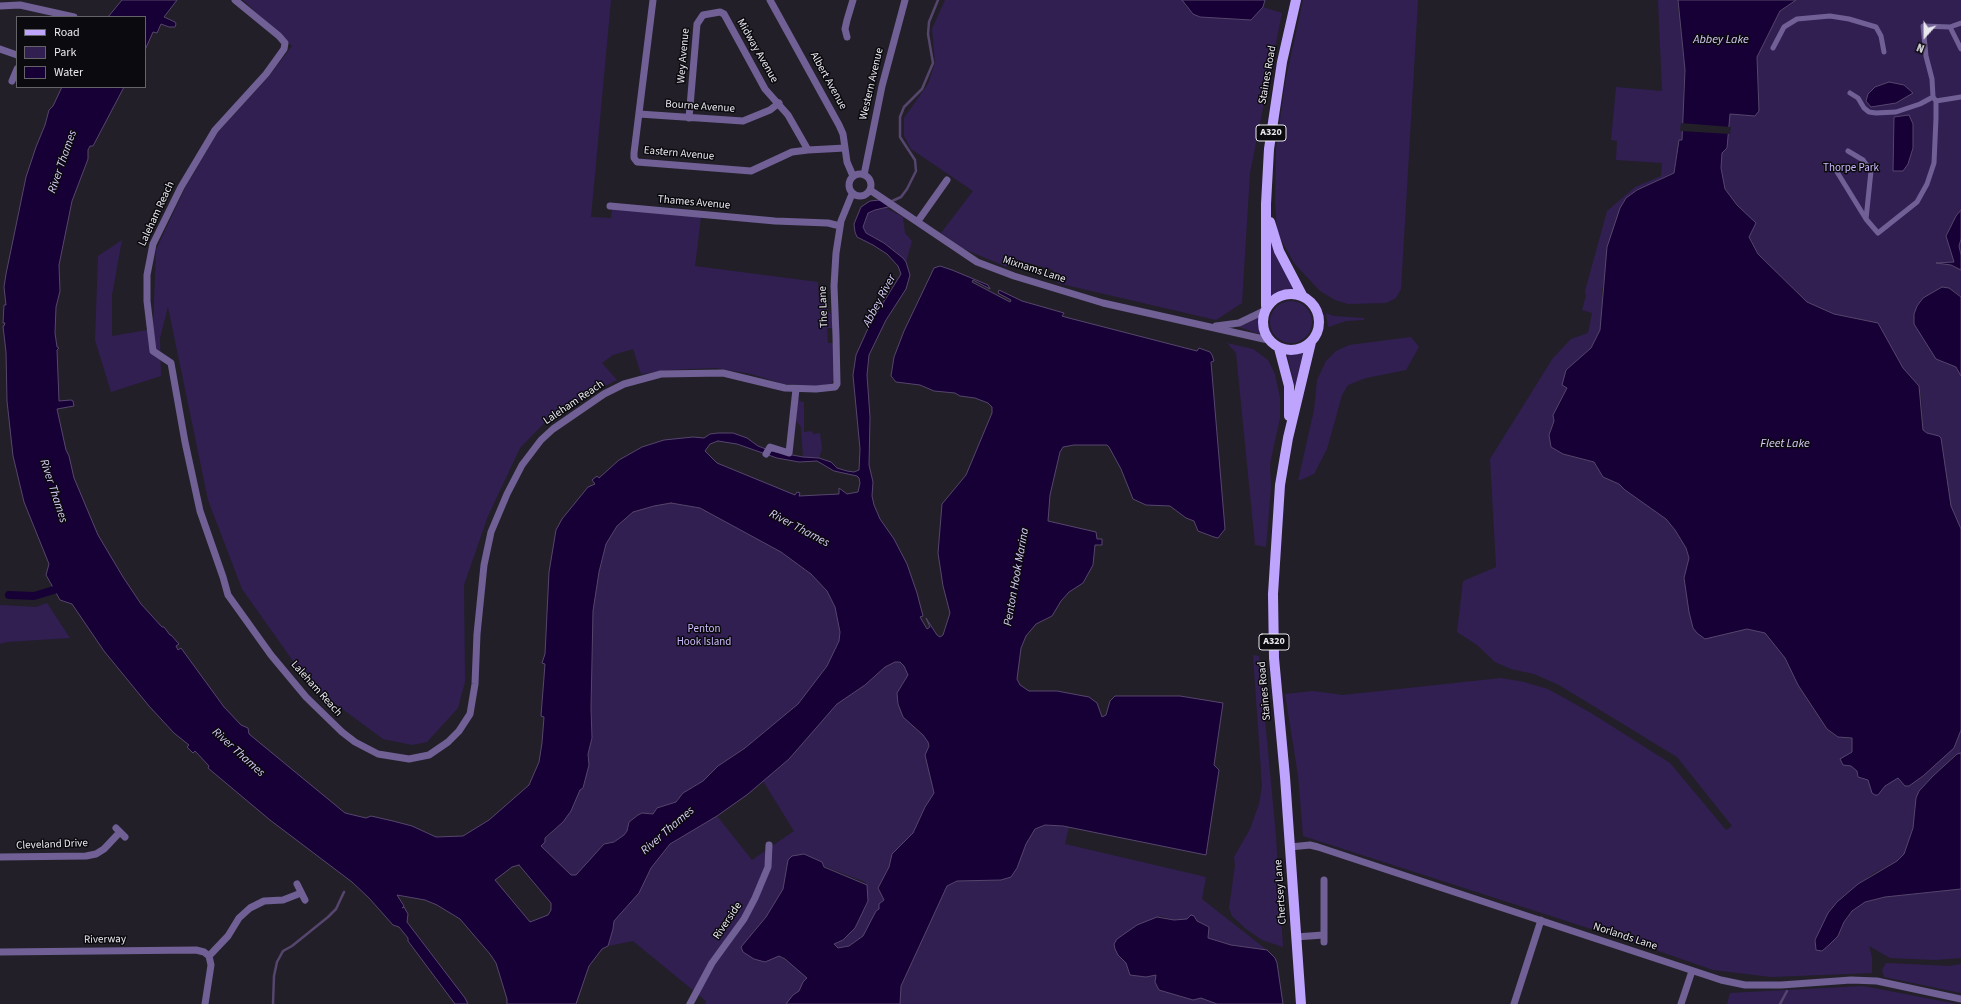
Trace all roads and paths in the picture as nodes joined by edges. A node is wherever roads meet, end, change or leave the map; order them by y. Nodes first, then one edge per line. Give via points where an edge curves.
1 (235, 0) edge
2 (653, 0) edge
3 (770, 0) edge
4 (853, 0) edge
5 (905, 0) edge
6 (1296, 0) edge
7 (9, 2) edge
8 (0, 6) edge
9 (720, 12) joint
10 (43, 13) edge
11 (66, 16) edge
12 (1961, 23) edge
13 (1950, 27) junction
14 (847, 37) dead end
15 (1773, 48) dead end
16 (0, 49) edge
17 (1961, 49) edge
18 (1884, 52) dead end
19 (16, 55) edge
20 (16, 71) edge
21 (12, 81) dead end
22 (1850, 93) dead end
23 (1961, 97) edge
24 (1934, 99) junction
25 (779, 103) junction
26 (638, 114) junction
27 (689, 118) junction
28 (845, 148) junction
29 (808, 150) junction
30 (1848, 151) dead end
31 (1834, 167) dead end
32 (864, 175) junction
33 (853, 176) junction
34 (947, 180) dead end
35 (870, 190) junction
36 (852, 194) junction
37 (1266, 204) junction
38 (610, 206) dead end
39 (1866, 219) junction
40 (918, 222) junction
41 (840, 226) junction
42 (1302, 295) junction
43 (1265, 309) junction
44 (1210, 327) junction
45 (1268, 340) junction
46 (1311, 342) junction
47 (1279, 348) junction
48 (835, 387) joint
49 (796, 388) junction
50 (1288, 438) junction
51 (767, 452) dead end
52 (120, 832) dead end
53 (769, 845) dead end
54 (1290, 846) junction
55 (0, 857) edge
56 (1324, 880) dead end
57 (297, 884) dead end
58 (1541, 920) junction
59 (1296, 937) junction
60 (0, 952) edge
61 (208, 956) junction
62 (1692, 971) junction
63 (1961, 999) edge
64 (205, 1004) edge
65 (690, 1004) edge
66 (1301, 1004) edge
67 (1514, 1004) edge
68 (1681, 1004) edge

1 - 49 street, Laleham Reach via 279,36 284,43 284,49 266,74 214,130 163,221 153,244 147,275 152,345 153,351 171,363 200,511 228,595 271,655 306,697 354,742 378,754 409,759 423,757 443,747 465,722 472,706 476,684 477,634 486,551 491,532 522,465 553,429 604,394 624,384 661,374 723,373 781,387
2 - 26 street, Eastern Avenue
3 - 28 street, Albert Avenue via 840,125
4 - 14 street via 846,20
5 - 32 street, Western Avenue via 882,86
6 - 37 main road, Staines Road / A320 via 1274,114
7 - 8 street
7 - 10 street
9 - 25 street, Midway Avenue via 724,14 765,89
9 - 27 street, Wey Avenue via 703,15 697,24
10 - 11 street
12 - 13 street
13 - 17 street
13 - 24 street via 1923,26
15 - 18 street via 1784,27 1797,19 1830,16 1876,27 1881,36
16 - 19 street
20 - 21 street
22 - 24 street via 1858,98 1869,112 1876,113 1896,112
23 - 24 street
24 - 39 street via 1934,163 1917,202 1878,233
25 - 27 street, Bourne Avenue via 743,121
25 - 29 street, Midway Avenue
26 - 27 street, Bourne Avenue
26 - 29 street, Eastern Avenue via 634,158 640,163 751,171 792,152
28 - 29 street
28 - 33 street, Albert Avenue via 848,168
30 - 39 street via 1863,160 1870,171
31 - 39 street
32 - 33 street
32 - 35 street via 870,181
33 - 36 street via 848,185
34 - 40 street
35 - 36 street via 868,194 860,197
35 - 40 street, Mixnams Lane
36 - 41 street, The Lane
37 - 42 main road, Staines Road / A320 via 1279,251
37 - 43 main road, Staines Road / A320
38 - 41 street, Thames Avenue
40 - 44 street, Mixnams Lane via 977,262 1014,276 1103,303
41 - 48 street, The Lane via 834,274 837,384
42 - 43 main road via 1294,293 1278,296
42 - 46 main road via 1314,305 1319,318 1318,331
43 - 44 street, Mixnams Lane via 1238,323
43 - 45 main road via 1262,326
44 - 45 street, Mixnams Lane
45 - 47 main road
46 - 47 main road via 1296,350
46 - 50 main road, Staines Road / A320
47 - 50 main road, Staines Road / A320 via 1289,386
48 - 49 street, Laleham Reach
49 - 51 street via 790,452 772,447
50 - 54 main road, Staines Road / A320 via 1280,485 1273,594 1274,658
52 - 55 street, Cleveland Drive via 96,854
53 - 65 street, Riverside via 768,867 755,898 744,919 712,963
54 - 58 street, Norlands Lane via 1318,847
54 - 59 main road, Chertsey Lane / A320
56 - 59 street, Chertsey Lane via 1324,939
57 - 61 street via 303,897 264,901 250,908 238,918 228,936
58 - 62 street, Norlands Lane
58 - 67 street
59 - 66 main road, Chertsey Lane / A320
60 - 61 street, Riverway via 196,950
61 - 64 street via 211,964
62 - 63 street, Norlands Lane via 1746,985 1877,980
62 - 68 street

